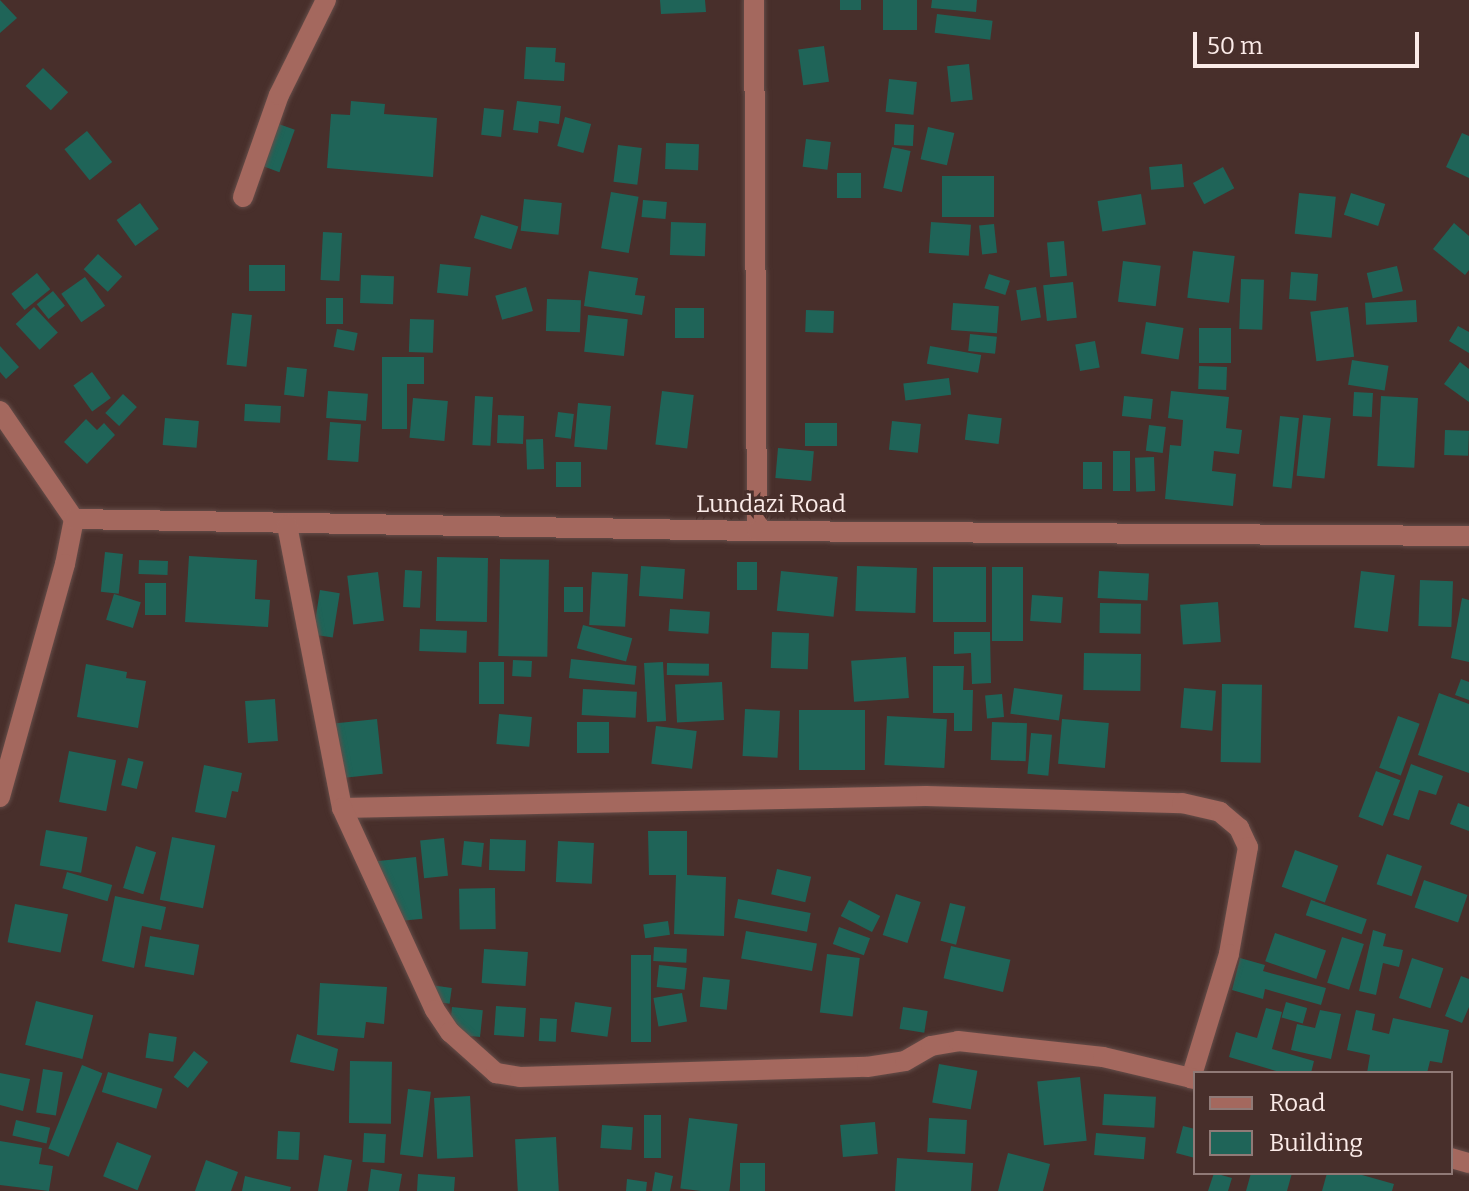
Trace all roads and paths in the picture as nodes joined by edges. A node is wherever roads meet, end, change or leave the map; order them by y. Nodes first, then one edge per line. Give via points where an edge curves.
1 (326, 0) edge
2 (754, 0) edge
3 (243, 197) dead end
4 (0, 411) edge
5 (74, 519) junction
6 (287, 525) junction
7 (757, 531) junction
8 (1469, 536) edge
9 (0, 797) edge
10 (342, 808) junction
11 (1195, 1071) edge
12 (1193, 1078) edge

1 - 3 street via 279,95
2 - 7 street
4 - 5 street
5 - 6 street, Lundazi Road
5 - 9 street
6 - 7 street, Lundazi Road
6 - 10 street
7 - 8 street, Lundazi Road
10 - 11 street via 926,796 1200,805 1220,812 1239,828 1248,847 1229,954
10 - 12 street via 435,1010 450,1032 496,1073 867,1067 905,1061 931,1046 958,1041 1103,1057

